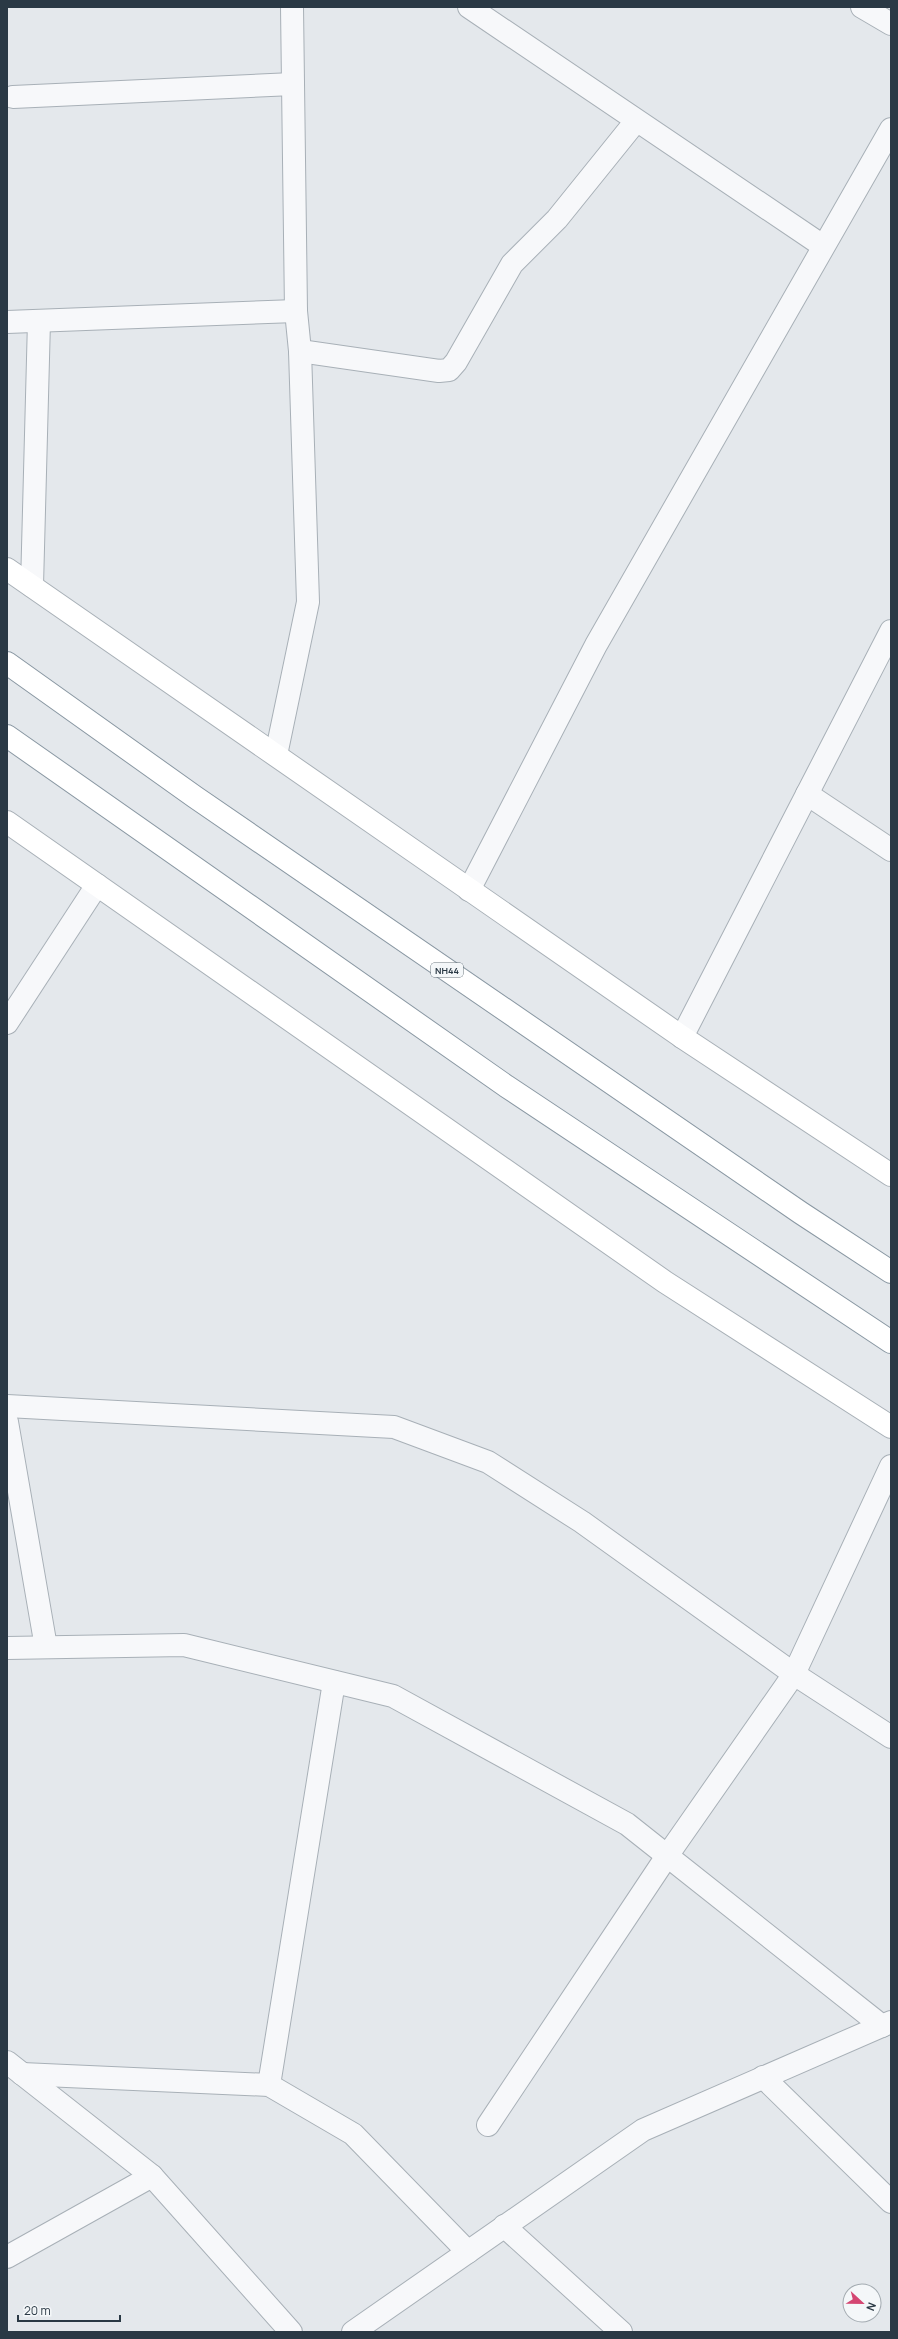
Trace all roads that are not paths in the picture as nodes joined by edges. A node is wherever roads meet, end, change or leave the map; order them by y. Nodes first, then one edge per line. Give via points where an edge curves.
1 (292, 7) edge
2 (469, 7) edge
3 (862, 7) edge
4 (891, 24) edge
5 (293, 84) junction
6 (13, 96) dead end
7 (636, 122) junction
8 (891, 129) edge
9 (823, 246) junction
10 (296, 311) junction
11 (39, 321) junction
12 (7, 322) edge
13 (300, 351) junction
14 (7, 569) edge
15 (32, 586) junction
16 (891, 631) edge
17 (7, 663) edge
18 (7, 736) edge
19 (276, 755) junction
20 (807, 794) junction
21 (7, 822) edge
22 (891, 850) edge
23 (97, 885) junction
24 (469, 890) junction
25 (7, 1023) edge
26 (682, 1037) junction
27 (891, 1175) edge
28 (891, 1272) edge
29 (891, 1342) edge
30 (7, 1406) edge
31 (7, 1422) edge
32 (891, 1427) edge
33 (891, 1466) edge
34 (46, 1647) junction
35 (7, 1648) edge
36 (794, 1674) junction
37 (334, 1682) junction
38 (891, 1738) edge
39 (667, 1856) junction
40 (886, 2024) edge
41 (15, 2068) edge
42 (763, 2078) junction
43 (269, 2085) junction
44 (488, 2125) dead end
45 (152, 2176) junction
46 (891, 2202) edge
47 (504, 2226) junction
48 (468, 2252) junction
49 (7, 2257) edge
50 (290, 2332) edge
51 (353, 2332) edge
52 (621, 2332) edge

1 - 5 street
2 - 7 street
3 - 4 street
5 - 6 street
5 - 10 street
7 - 9 street
7 - 13 street via 557,219 512,264 449,370 439,371
8 - 9 street
9 - 24 street via 596,645
10 - 11 street
10 - 13 street
11 - 12 street
11 - 15 street
13 - 19 street via 308,602
14 - 15 main road
15 - 19 main road
16 - 20 street
17 - 28 main road, NH44 via 208,806
18 - 29 main road via 506,1086
19 - 24 main road
20 - 22 street
20 - 26 street
21 - 23 main road
23 - 25 street
23 - 32 main road via 665,1282
24 - 26 main road
26 - 27 main road
30 - 36 street via 394,1428 488,1462 582,1522
31 - 34 street
33 - 36 street
34 - 35 street
34 - 37 street via 184,1645
36 - 38 street
36 - 39 street
37 - 39 street via 393,1696 627,1824
37 - 43 street
39 - 40 street
39 - 44 street
40 - 42 street
41 - 43 street
41 - 45 street
42 - 46 street
42 - 47 street via 643,2130
43 - 48 street via 353,2134
45 - 49 street
45 - 50 street
47 - 48 street
47 - 52 street
48 - 51 street

